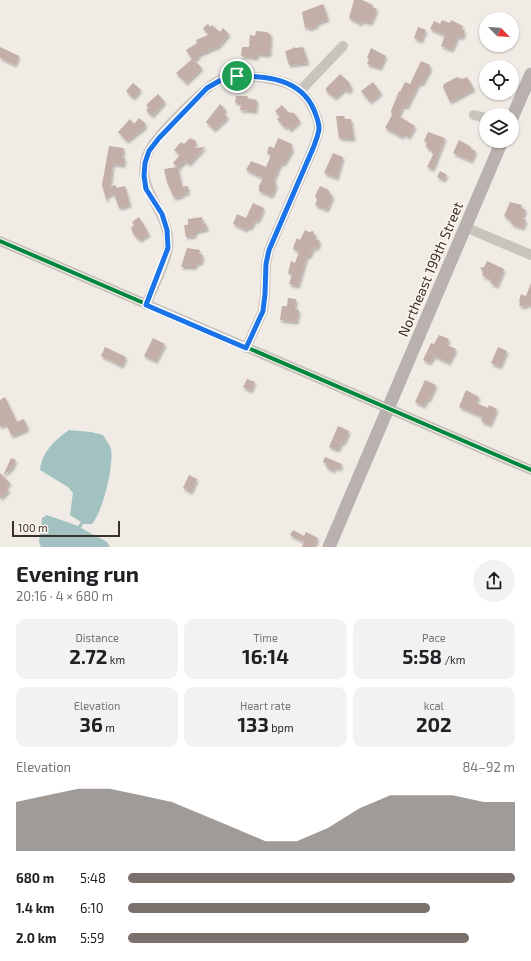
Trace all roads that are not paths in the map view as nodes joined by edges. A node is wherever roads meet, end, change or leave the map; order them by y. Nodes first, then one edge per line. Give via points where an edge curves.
1 (343, 46) dead end
2 (531, 74) edge
3 (301, 90) junction
4 (516, 108) edge
5 (474, 115) dead end
6 (479, 116) edge
7 (499, 148) edge
8 (465, 227) junction
9 (0, 241) edge
10 (531, 255) edge
11 (146, 305) junction
12 (246, 348) junction
13 (387, 409) junction
14 (531, 470) edge
15 (328, 547) edge

1 - 3 street
2 - 4 main road
3 - 11 street via 289,83 258,77 237,76 221,80 207,88 149,151 145,163 146,189 162,214 167,230 168,248
3 - 12 street via 310,100 319,128 314,146 269,250 263,311
5 - 6 street
7 - 8 main road, Northeast 199th Street
8 - 10 street
8 - 13 main road, Northeast 199th Street
9 - 11 street
11 - 12 street
12 - 13 street
13 - 14 street
13 - 15 main road, Northeast 199th Street

